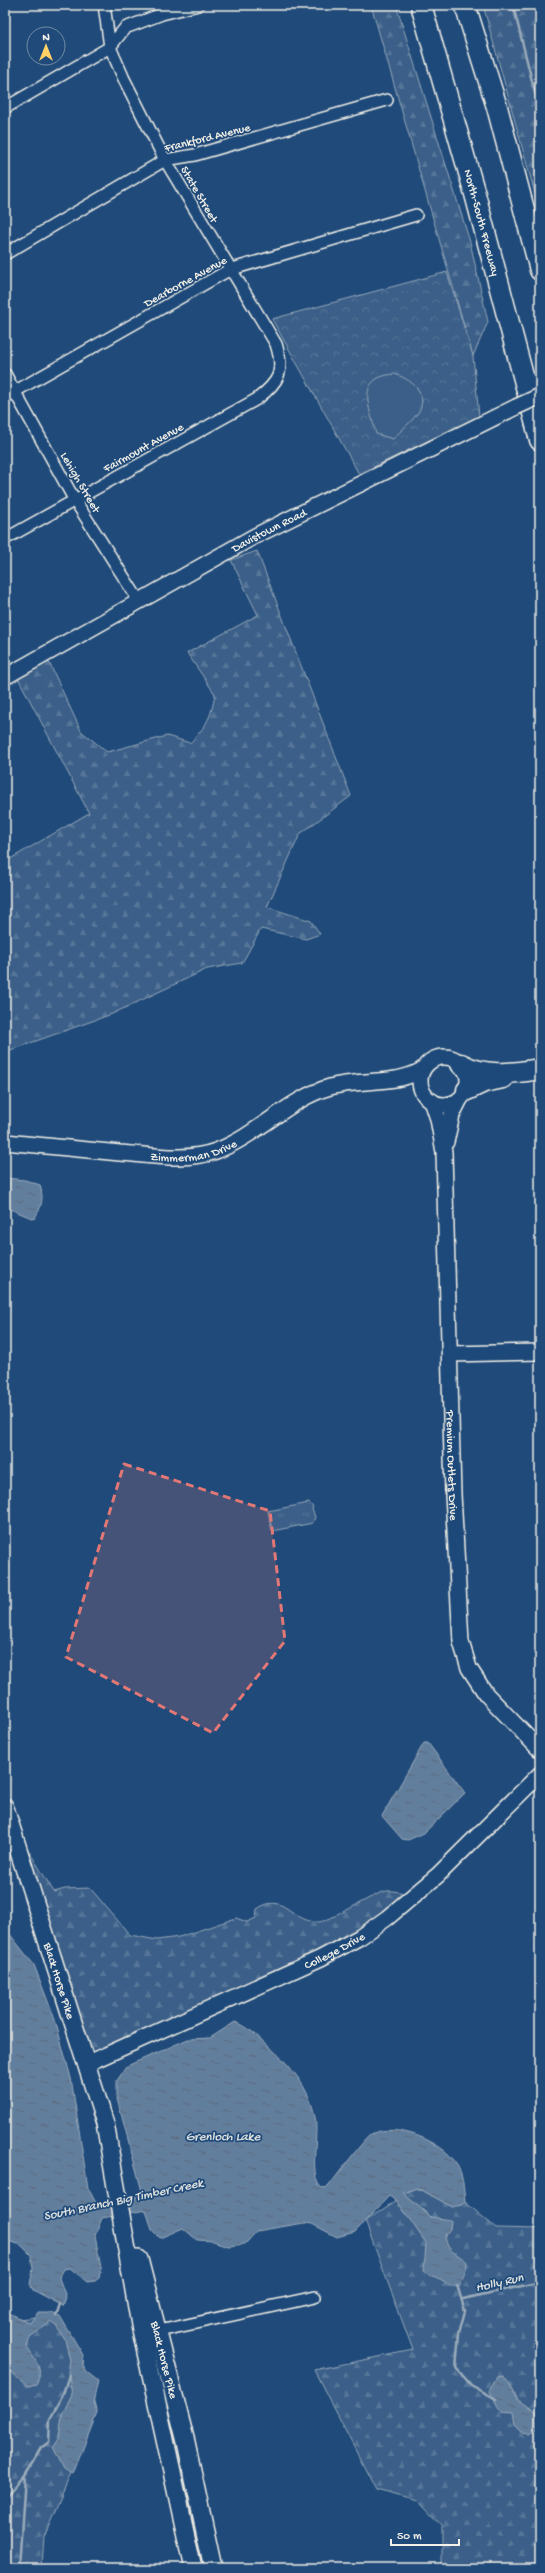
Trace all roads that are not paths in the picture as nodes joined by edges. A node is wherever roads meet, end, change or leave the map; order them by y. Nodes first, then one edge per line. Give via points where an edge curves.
1 (104, 5) edge
2 (198, 5) edge
3 (421, 5) edge
4 (465, 5) edge
5 (110, 47) junction
6 (388, 100) dead end
7 (5, 108) edge
8 (165, 160) junction
9 (416, 215) dead end
10 (5, 254) edge
11 (230, 270) junction
12 (540, 270) edge
13 (281, 366) joint
14 (5, 374) edge
15 (16, 391) junction
16 (540, 396) edge
17 (5, 398) edge
18 (540, 440) edge
19 (74, 499) junction
20 (5, 539) edge
21 (139, 601) junction
22 (5, 677) edge
23 (461, 1064) junction
24 (540, 1069) edge
25 (422, 1070) junction
26 (540, 1075) edge
27 (366, 1082) junction
28 (463, 1095) junction
29 (427, 1096) junction
30 (5, 1142) edge
31 (444, 1152) junction
32 (540, 1352) edge
33 (450, 1354) junction
34 (540, 1750) edge
35 (540, 1774) edge
36 (5, 1808) edge
37 (86, 2064) junction
38 (134, 2258) junction
39 (315, 2297) dead end
40 (140, 2325) junction
41 (158, 2326) junction
42 (192, 2568) edge
43 (213, 2568) edge

1 - 5 street, State Street
2 - 5 street via 162,14 125,28
3 - 18 highway, North-South Freeway via 484,224
4 - 12 highway via 498,107
5 - 7 street
5 - 8 street, State Street
6 - 8 street, Frankford Avenue via 195,155
8 - 10 street, Frankford Avenue
8 - 11 street, State Street
9 - 11 street, Dearborne Avenue
11 - 13 street, State Street via 276,344
11 - 15 street, Dearborne Avenue
13 - 19 street, Fairmount Avenue via 276,382 257,399
14 - 15 street, Lehigh Street
15 - 17 street, Dearborne Avenue
15 - 19 street, Lehigh Street
16 - 21 street, Davistown Road, bridge via 255,536
19 - 20 street, Fairmount Avenue
19 - 21 street, Lehigh Street
21 - 22 street, Davistown Road
23 - 24 highway via 489,1073
23 - 25 street via 450,1057 439,1057 429,1062
23 - 28 street via 468,1076
25 - 27 street, Zimmerman Drive via 407,1076
25 - 29 street via 420,1084
26 - 28 highway via 493,1079
27 - 29 street, Zimmerman Drive via 402,1085
27 - 30 street, Zimmerman Drive via 318,1091 239,1140 216,1151 198,1155 164,1156
28 - 29 street via 444,1106
28 - 31 street, Premium Outlets Drive via 452,1115
29 - 31 street, Premium Outlets Drive via 438,1119
31 - 33 street, Premium Outlets Drive
32 - 33 street
33 - 34 street, Premium Outlets Drive via 458,1618 461,1642 469,1668 486,1694
35 - 37 street, College Drive via 438,1876 360,1937 315,1961
36 - 37 main road, Black Horse Pike
37 - 38 main road, Black Horse Pike via 105,2123
38 - 40 main road, Black Horse Pike
38 - 41 main road, Black Horse Pike
39 - 41 street
40 - 41 main road
40 - 42 main road, Black Horse Pike
41 - 43 main road, Black Horse Pike

